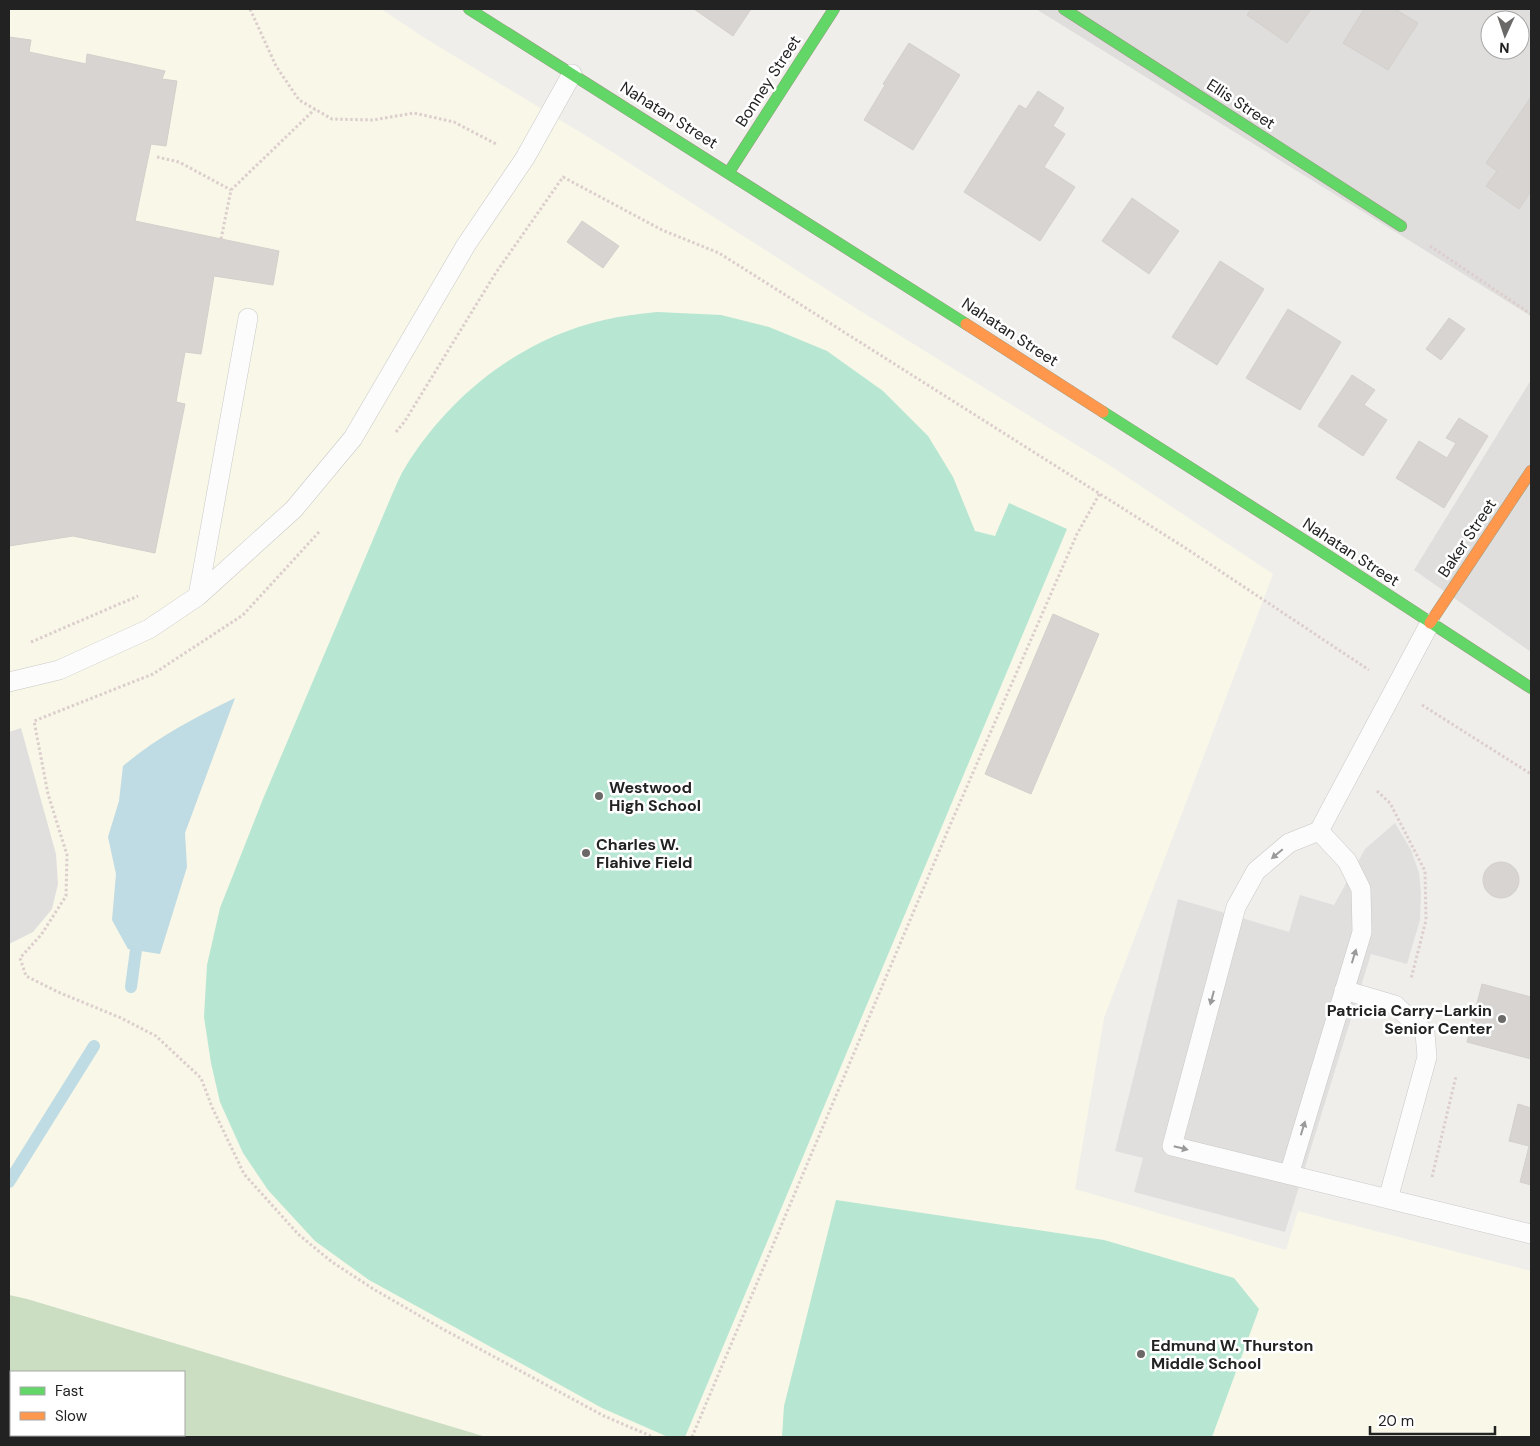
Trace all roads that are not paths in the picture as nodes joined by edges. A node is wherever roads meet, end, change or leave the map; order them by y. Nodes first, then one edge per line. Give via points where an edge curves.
1 (469, 9) edge
2 (834, 9) edge
3 (1064, 9) edge
4 (572, 74) junction
5 (729, 172) junction
6 (1401, 226) road end
7 (248, 318) dead end
8 (1531, 471) edge
9 (198, 596) junction
10 (1430, 623) junction
11 (9, 682) edge
12 (1531, 688) edge
13 (1319, 831) junction
14 (1344, 990) junction
15 (1289, 1175) junction
16 (1388, 1199) junction
17 (1531, 1234) edge

1 - 4 main road, Nahatan Street
2 - 5 main road, Bonney Street
3 - 6 main road, Ellis Street
4 - 5 main road, Nahatan Street
4 - 9 lane via 525,158 466,245 354,438 294,509
5 - 10 main road, Nahatan Street
7 - 9 lane
8 - 10 main road, Baker Street
9 - 11 lane via 149,628 84,659 59,670
10 - 12 main road, Nahatan Street
10 - 13 lane
14 -> 13 lane via 1362,932 1361,890 1347,861
13 -> 15 lane via 1289,843 1256,872 1236,907 1172,1146
15 -> 14 lane
14 - 16 lane via 1394,1004 1424,1033 1427,1057
15 - 16 lane
16 - 17 lane

